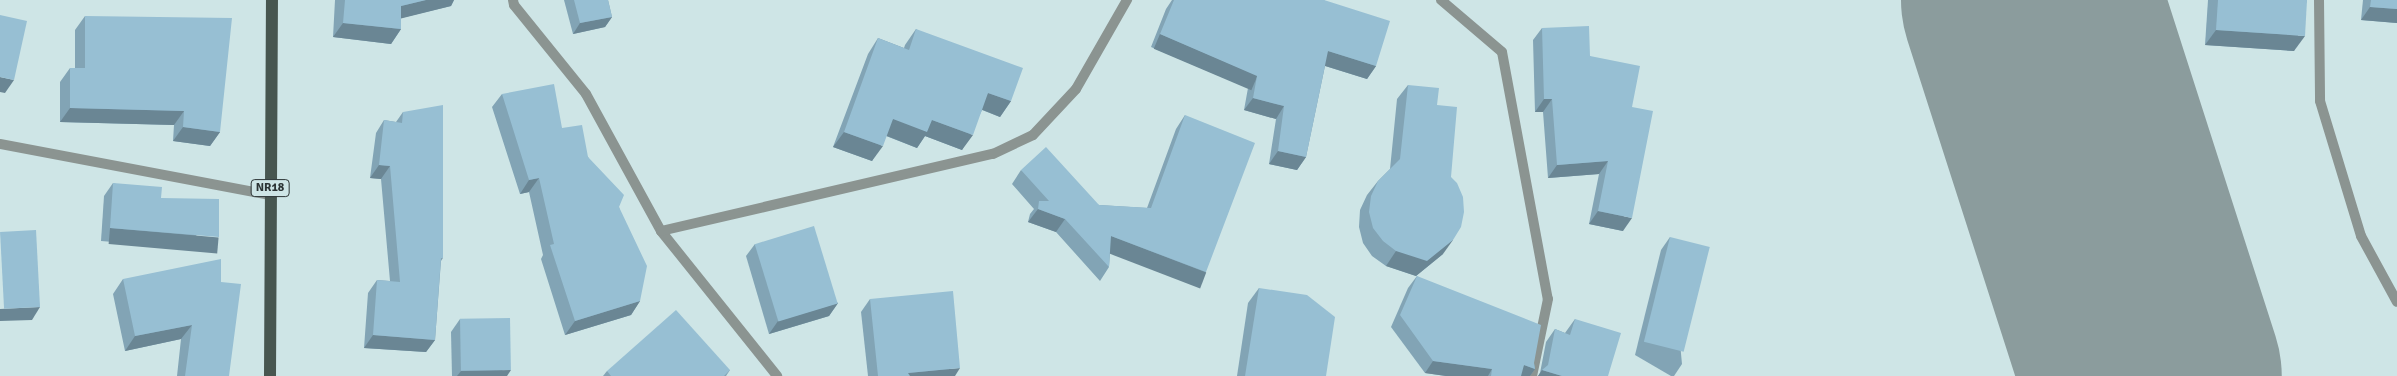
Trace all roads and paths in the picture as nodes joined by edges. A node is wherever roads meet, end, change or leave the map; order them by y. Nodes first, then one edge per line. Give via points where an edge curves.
1 (272, 0) edge
2 (513, 0) edge
3 (1127, 0) edge
4 (1441, 0) edge
5 (2319, 0) edge
6 (0, 144) edge
7 (270, 195) junction
8 (661, 231) junction
9 (2397, 302) edge
10 (270, 376) edge
11 (777, 376) edge
12 (1532, 376) edge

1 - 7 main road, NR18
2 - 8 street via 586,94
3 - 8 street via 1076,89 1033,135 993,154
4 - 12 street via 1502,52 1548,298
5 - 9 street via 2320,101 2361,236
6 - 7 street
7 - 10 main road, NR18
8 - 11 street

